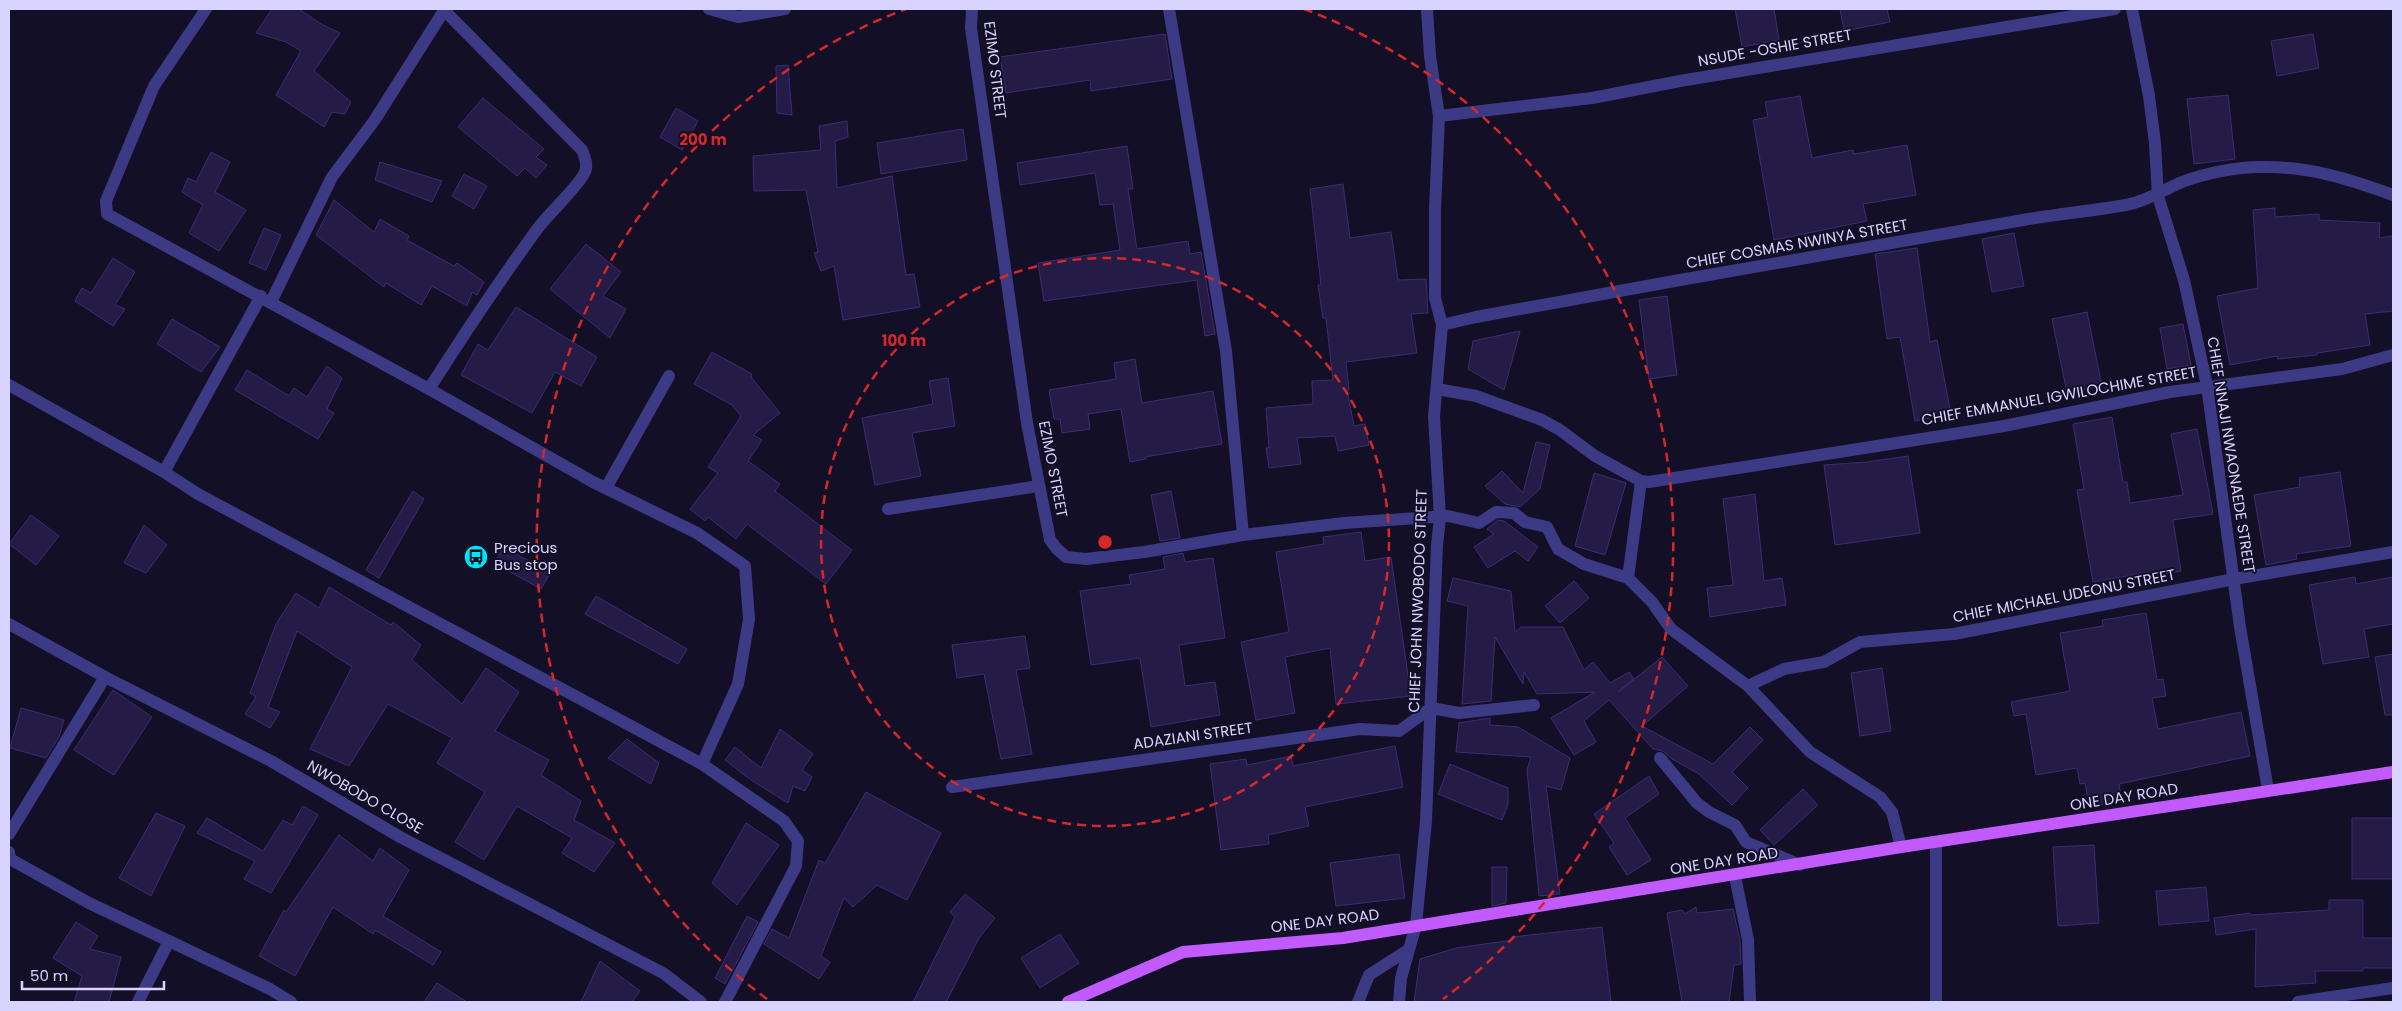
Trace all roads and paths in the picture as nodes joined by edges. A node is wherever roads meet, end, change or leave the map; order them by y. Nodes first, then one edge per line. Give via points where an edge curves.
1 (206, 9) edge
2 (444, 9) edge
3 (710, 9) edge
4 (785, 9) edge
5 (972, 9) edge
6 (1169, 9) edge
7 (1428, 9) edge
8 (2115, 9) edge
9 (2132, 9) edge
10 (1439, 116) junction
11 (2393, 195) edge
12 (2158, 196) junction
13 (266, 299) junction
14 (1442, 325) junction
15 (2393, 355) edge
16 (669, 376) dead end
17 (9, 384) edge
18 (2207, 386) junction
19 (429, 389) junction
20 (1437, 389) junction
21 (164, 472) junction
22 (1641, 481) junction
23 (1039, 486) junction
24 (606, 488) junction
25 (888, 509) dead end
26 (1440, 518) junction
27 (1243, 535) junction
28 (2393, 552) edge
29 (1628, 578) junction
30 (2234, 579) junction
31 (9, 624) edge
32 (105, 677) junction
33 (1748, 686) junction
34 (1534, 705) dead end
35 (1432, 708) junction
36 (1660, 758) dead end
37 (702, 764) junction
38 (2393, 772) edge
39 (952, 787) dead end
40 (2268, 790) junction
41 (9, 834) edge
42 (1936, 842) junction
43 (1901, 848) junction
44 (9, 852) edge
45 (1800, 865) junction
46 (1735, 876) junction
47 (1416, 925) junction
48 (169, 941) junction
49 (1408, 950) junction
50 (2393, 988) edge
51 (138, 1002) edge
52 (291, 1002) edge
53 (701, 1002) edge
54 (726, 1002) edge
55 (1068, 1002) edge
56 (1358, 1002) edge
57 (1399, 1002) edge
58 (1750, 1002) edge
59 (1936, 1002) edge
60 (2298, 1002) edge

1 - 13 street via 154,86 106,201 107,214
2 - 13 street via 374,122 332,177
2 - 19 street via 582,150 586,162 580,179 549,213 490,293
3 - 4 street via 738,17
5 - 23 street, EZIMO STREET via 971,28 1027,423
6 - 27 street via 1226,351
7 - 10 street, CHIEF JOHN NWOBODO STREET via 1430,56
8 - 10 street, NSUDE -OSHIE STREET via 1592,98
9 - 12 street, CHIEF NNAJI NWAONAEDE STREET via 2149,96
10 - 14 street, CHIEF JOHN NWOBODO STREET via 1435,298
11 - 12 street, CHIEF COSMAS NWINYA STREET via 2316,170 2258,167 2203,175
12 - 14 street, CHIEF COSMAS NWINYA STREET via 2128,205 2026,219
12 - 18 street, CHIEF NNAJI NWAONAEDE STREET via 2184,280
13 - 19 street
13 - 21 street
14 - 20 street, CHIEF JOHN NWOBODO STREET
15 - 18 street, CHIEF EMMANUEL IGWILOCHIME STREET via 2342,369
16 - 24 street
17 - 21 street
18 - 22 street, CHIEF EMMANUEL IGWILOCHIME STREET via 2004,426
18 - 30 street, CHIEF NNAJI NWAONAEDE STREET
19 - 24 street
20 - 22 street via 1476,396 1542,420 1595,456
20 - 26 street, CHIEF JOHN NWOBODO STREET via 1434,416
21 - 37 street via 206,499
22 - 29 street
23 - 25 street
23 - 27 street, EZIMO STREET via 1050,540 1066,557 1086,559 1144,552
24 - 37 street via 697,533 745,566 749,620 738,684
26 - 27 street, EZIMO STREET via 1344,523
26 - 29 street, EZIMO STREET via 1448,516 1479,523 1496,512 1514,513 1526,522 1547,527 1558,549 1584,564
26 - 35 street, CHIEF JOHN NWOBODO STREET via 1436,545
28 - 30 street, CHIEF MICHAEL UDEONU STREET
29 - 33 street via 1652,602 1671,629
30 - 33 street, CHIEF MICHAEL UDEONU STREET via 1954,634 1860,642 1824,662 1784,669
30 - 40 street, CHIEF NNAJI NWAONAEDE STREET
31 - 32 street, NWOBODO CLOSE
32 - 41 street
32 - 53 street, NWOBODO CLOSE via 271,761 400,836 663,973
33 - 43 street via 1810,752 1880,797 1892,812
34 - 35 street via 1459,713
35 - 39 street, ADAZIANI STREET via 1399,731 1360,729
35 - 47 street, CHIEF JOHN NWOBODO STREET
36 - 45 street via 1697,803 1735,825 1746,842
37 - 54 street via 784,821 798,841 796,866
38 - 40 main road, ONE DAY ROAD
40 - 42 main road, ONE DAY ROAD
42 - 43 main road, ONE DAY ROAD
42 - 59 street
43 - 45 main road, ONE DAY ROAD
44 - 48 street via 10,859 89,903
45 - 46 main road, ONE DAY ROAD
46 - 47 main road, ONE DAY ROAD
46 - 58 street via 1748,940
47 - 49 street, CHIEF JOHN NWOBODO STREET
47 - 55 main road, ONE DAY ROAD via 1344,938 1183,952
48 - 51 street
48 - 52 street
49 - 56 street via 1369,975
49 - 57 street, CHIEF JOHN NWOBODO STREET
50 - 60 street

